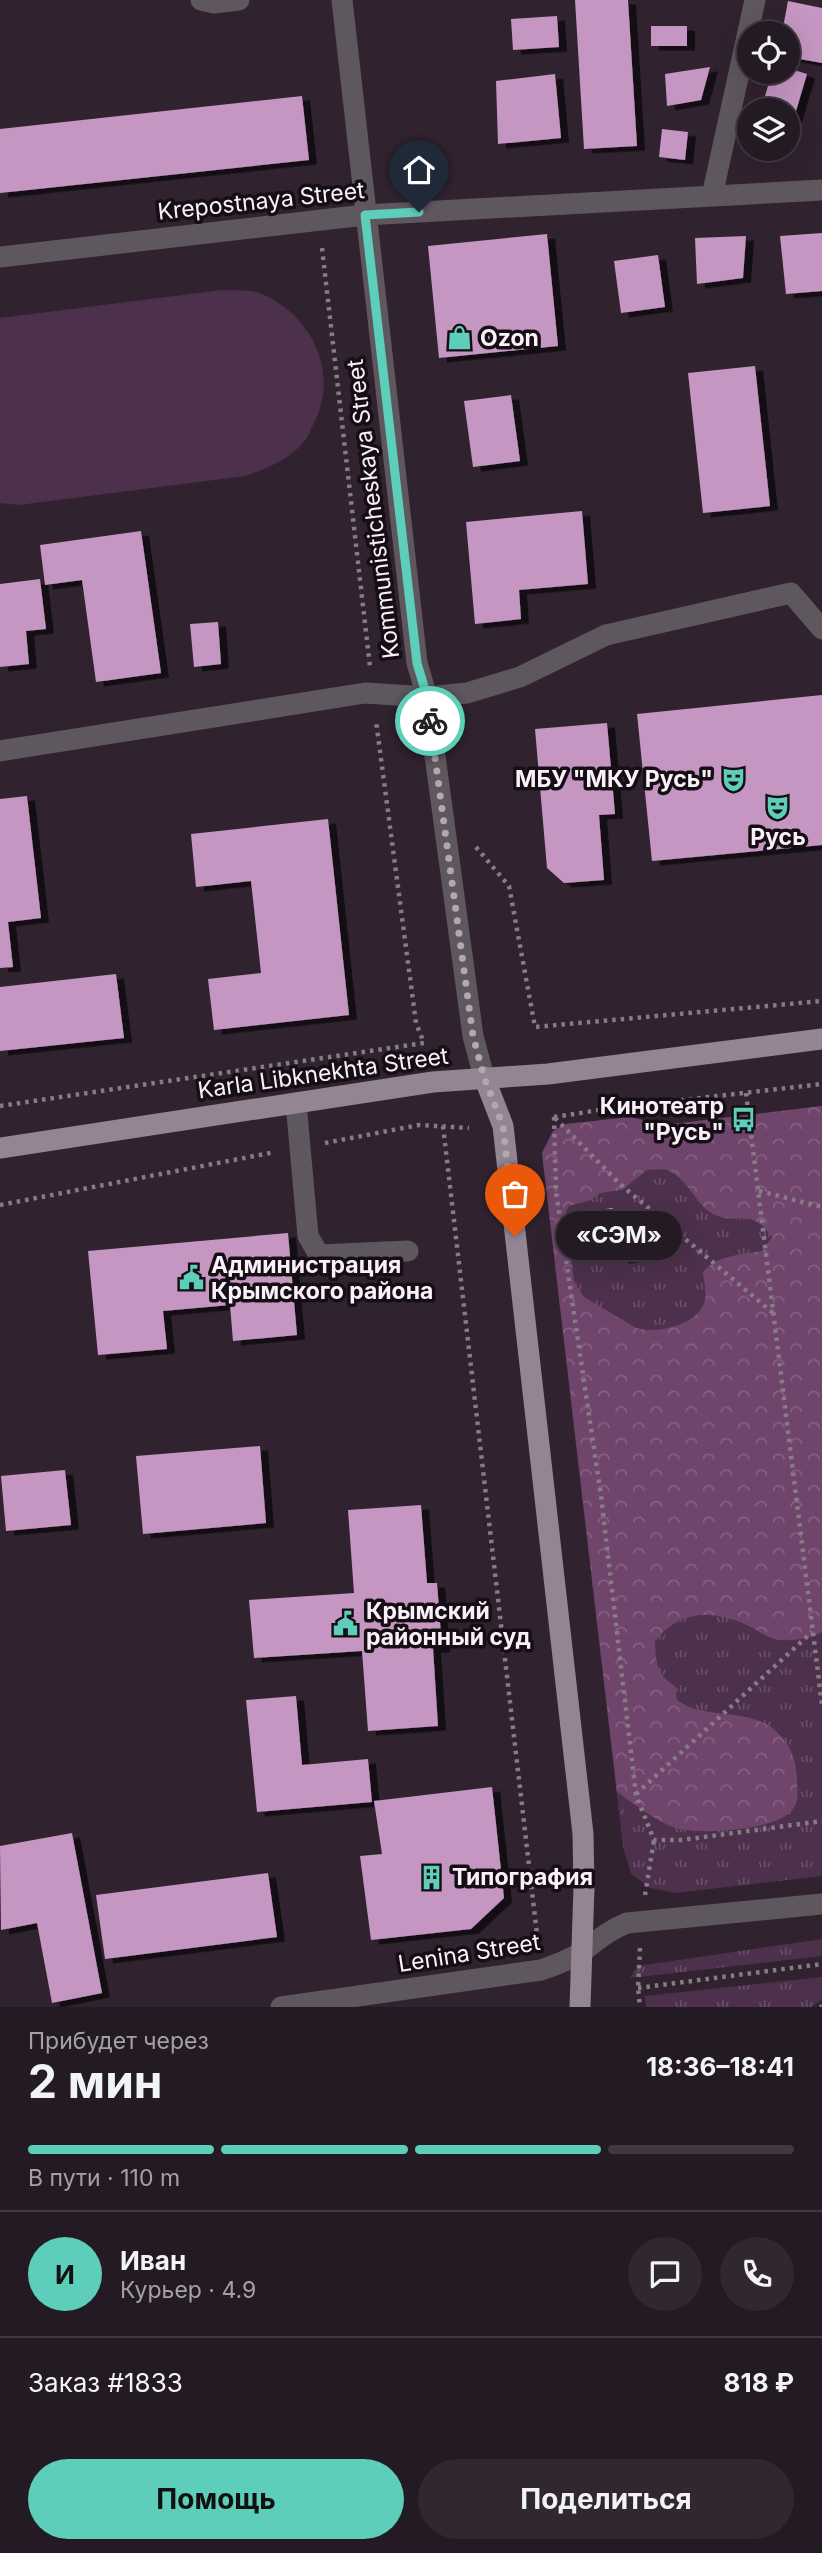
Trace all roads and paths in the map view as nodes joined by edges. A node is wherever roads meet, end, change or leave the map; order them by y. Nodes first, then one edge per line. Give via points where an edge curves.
1 (201, 0) edge
2 (239, 0) edge
3 (342, 0) edge
4 (755, 0) edge
5 (822, 190) edge
6 (712, 196) junction
7 (365, 215) junction
8 (321, 240) dead end
9 (0, 257) edge
10 (822, 629) edge
11 (372, 693) junction
12 (427, 697) junction
13 (0, 751) edge
14 (474, 834) dead end
15 (822, 1000) edge
16 (822, 1039) edge
17 (484, 1077) junction
18 (822, 1084) edge
19 (746, 1093) junction
20 (296, 1102) junction
21 (0, 1106) edge
22 (554, 1117) junction
23 (443, 1126) junction
24 (469, 1128) dead end
25 (324, 1143) dead end
26 (0, 1148) edge
27 (284, 1151) dead end
28 (759, 1191) junction
29 (0, 1205) edge
30 (822, 1207) edge
31 (408, 1251) dead end
32 (773, 1314) junction
33 (812, 1632) junction
34 (822, 1705) edge
35 (636, 1795) junction
36 (822, 1821) edge
37 (822, 1904) edge
38 (581, 1952) junction
39 (822, 1964) edge
40 (541, 1970) junction
41 (281, 2007) edge
42 (580, 2007) edge
43 (640, 2007) edge

1 - 2 street
3 - 7 street, Kommunisticheskaya Street
4 - 6 street
5 - 6 street, Krepostnaya Street
6 - 7 street, Krepostnaya Street
7 - 9 street, Krepostnaya Street
7 - 12 street, Kommunisticheskaya Street via 417,663
8 - 11 path
10 - 12 street via 791,593 606,635 520,677 467,693
11 - 12 street
11 - 13 street
11 - 21 path via 416,1023 424,1044
12 - 17 street, Kommunisticheskaya Street via 473,1036
14 - 15 path via 475,846 509,886 535,1027
16 - 17 main road, Karla Libknekhta Street via 548,1074
17 - 20 main road, Karla Libknekhta Street
17 - 38 main road, Kommunisticheskaya Street via 503,1126 583,1834
18 - 19 path
19 - 22 path
19 - 28 path
20 - 26 main road, Karla Libknekhta Street
20 - 31 street via 309,1236 319,1255
22 - 32 path via 620,1184
22 - 35 path via 556,1192 601,1496
23 - 24 path
23 - 25 path via 419,1125
23 - 40 path
27 - 29 path
28 - 30 path
28 - 32 path
32 - 33 path
33 - 34 path
33 - 35 path
35 - 36 path via 654,1840
37 - 38 street, Lenina Street via 627,1923
38 - 40 street, Lenina Street
38 - 42 main road, Kommunisticheskaya Street
39 - 43 path via 638,1988
40 - 41 street, Lenina Street

